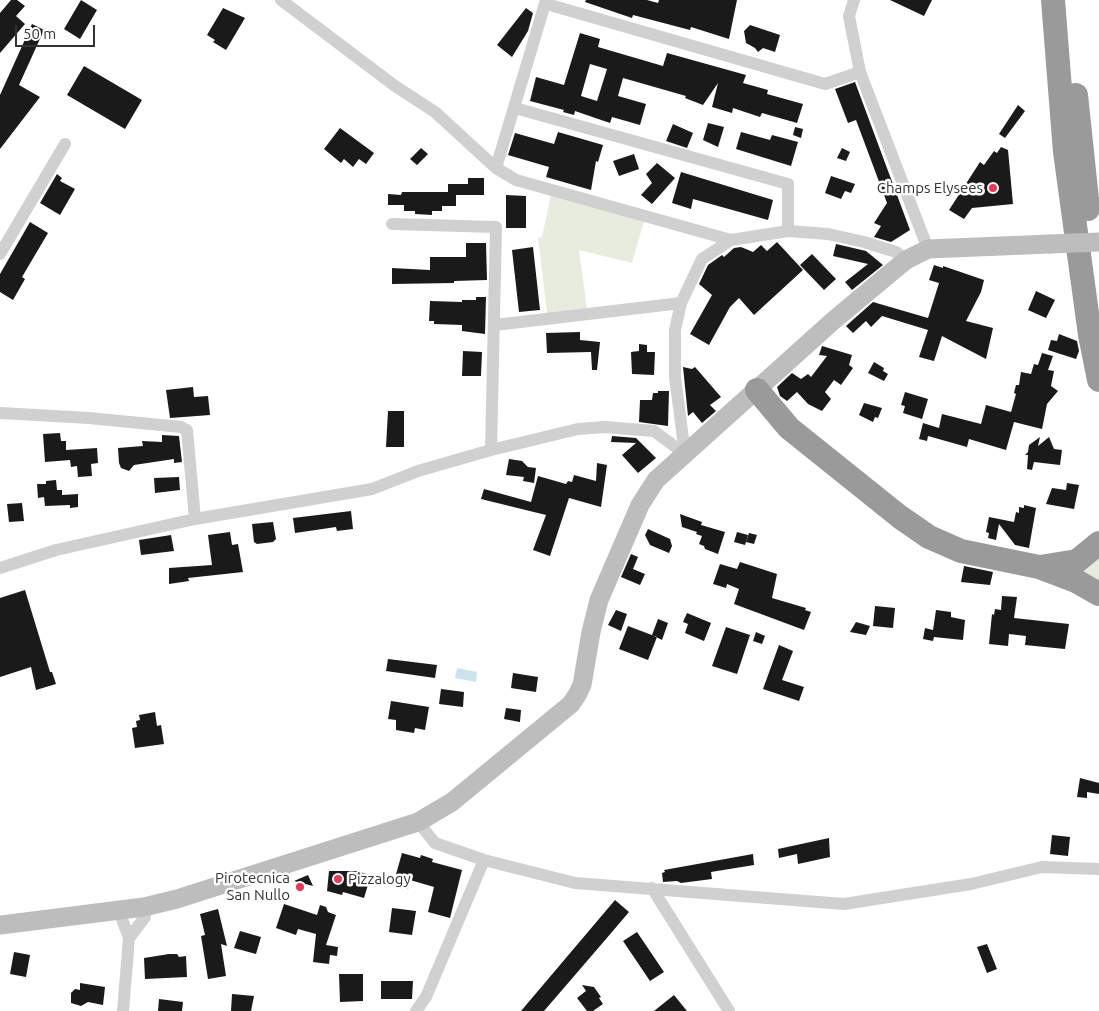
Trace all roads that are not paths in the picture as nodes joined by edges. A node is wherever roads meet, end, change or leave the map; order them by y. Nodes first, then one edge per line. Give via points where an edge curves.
1 (281, 0) edge
2 (854, 0) edge
3 (1053, 0) edge
4 (1068, 0) edge
5 (548, 2) edge
6 (860, 72) junction
7 (515, 108) junction
8 (66, 144) dead end
9 (496, 168) junction
10 (392, 224) dead end
11 (788, 232) junction
12 (730, 240) junction
13 (1099, 242) edge
14 (928, 249) junction
15 (0, 254) edge
16 (906, 260) junction
17 (1099, 297) edge
18 (681, 303) junction
19 (495, 325) junction
20 (1099, 380) edge
21 (752, 395) junction
22 (0, 413) edge
23 (491, 450) junction
24 (685, 454) junction
25 (195, 519) junction
26 (1099, 543) edge
27 (1039, 567) junction
28 (0, 568) edge
29 (1099, 594) edge
30 (418, 822) junction
31 (484, 860) junction
32 (1099, 869) edge
33 (652, 888) junction
34 (144, 907) junction
35 (119, 911) junction
36 (0, 925) edge
37 (129, 938) junction
38 (123, 1011) edge
39 (416, 1011) edge
40 (729, 1011) edge

1 - 9 street via 435,112
2 - 6 street via 849,16
3 - 20 highway via 1065,152
4 - 17 highway
5 - 6 street via 826,84
5 - 7 street
6 - 14 street
7 - 9 street
7 - 11 street via 788,184
8 - 15 street
9 - 12 street via 516,180
10 - 19 street via 496,227
11 - 12 street
11 - 16 street via 828,234 864,242 896,252
12 - 18 street via 702,258
13 - 14 street, bridge
14 - 16 street
16 - 21 street
18 - 19 street
18 - 24 street via 676,330 675,377
19 - 23 street
21 - 24 street
21 - 27 highway via 769,420 790,428 929,537 960,551
22 - 25 street via 182,427 187,430
23 - 24 street via 605,427 654,431
23 - 25 street via 418,471 372,489
24 - 30 street via 656,480 640,505 599,600 582,685 571,704 452,802
25 - 28 street via 56,550
26 - 27 highway via 1077,560
27 - 29 highway
30 - 31 street via 435,843
30 - 34 street
31 - 33 street via 575,882
31 - 39 street via 426,997
32 - 33 street via 1042,867 971,884 844,904
33 - 40 street
34 - 35 street
34 - 37 street via 145,917
35 - 36 street
35 - 37 street
37 - 38 street

